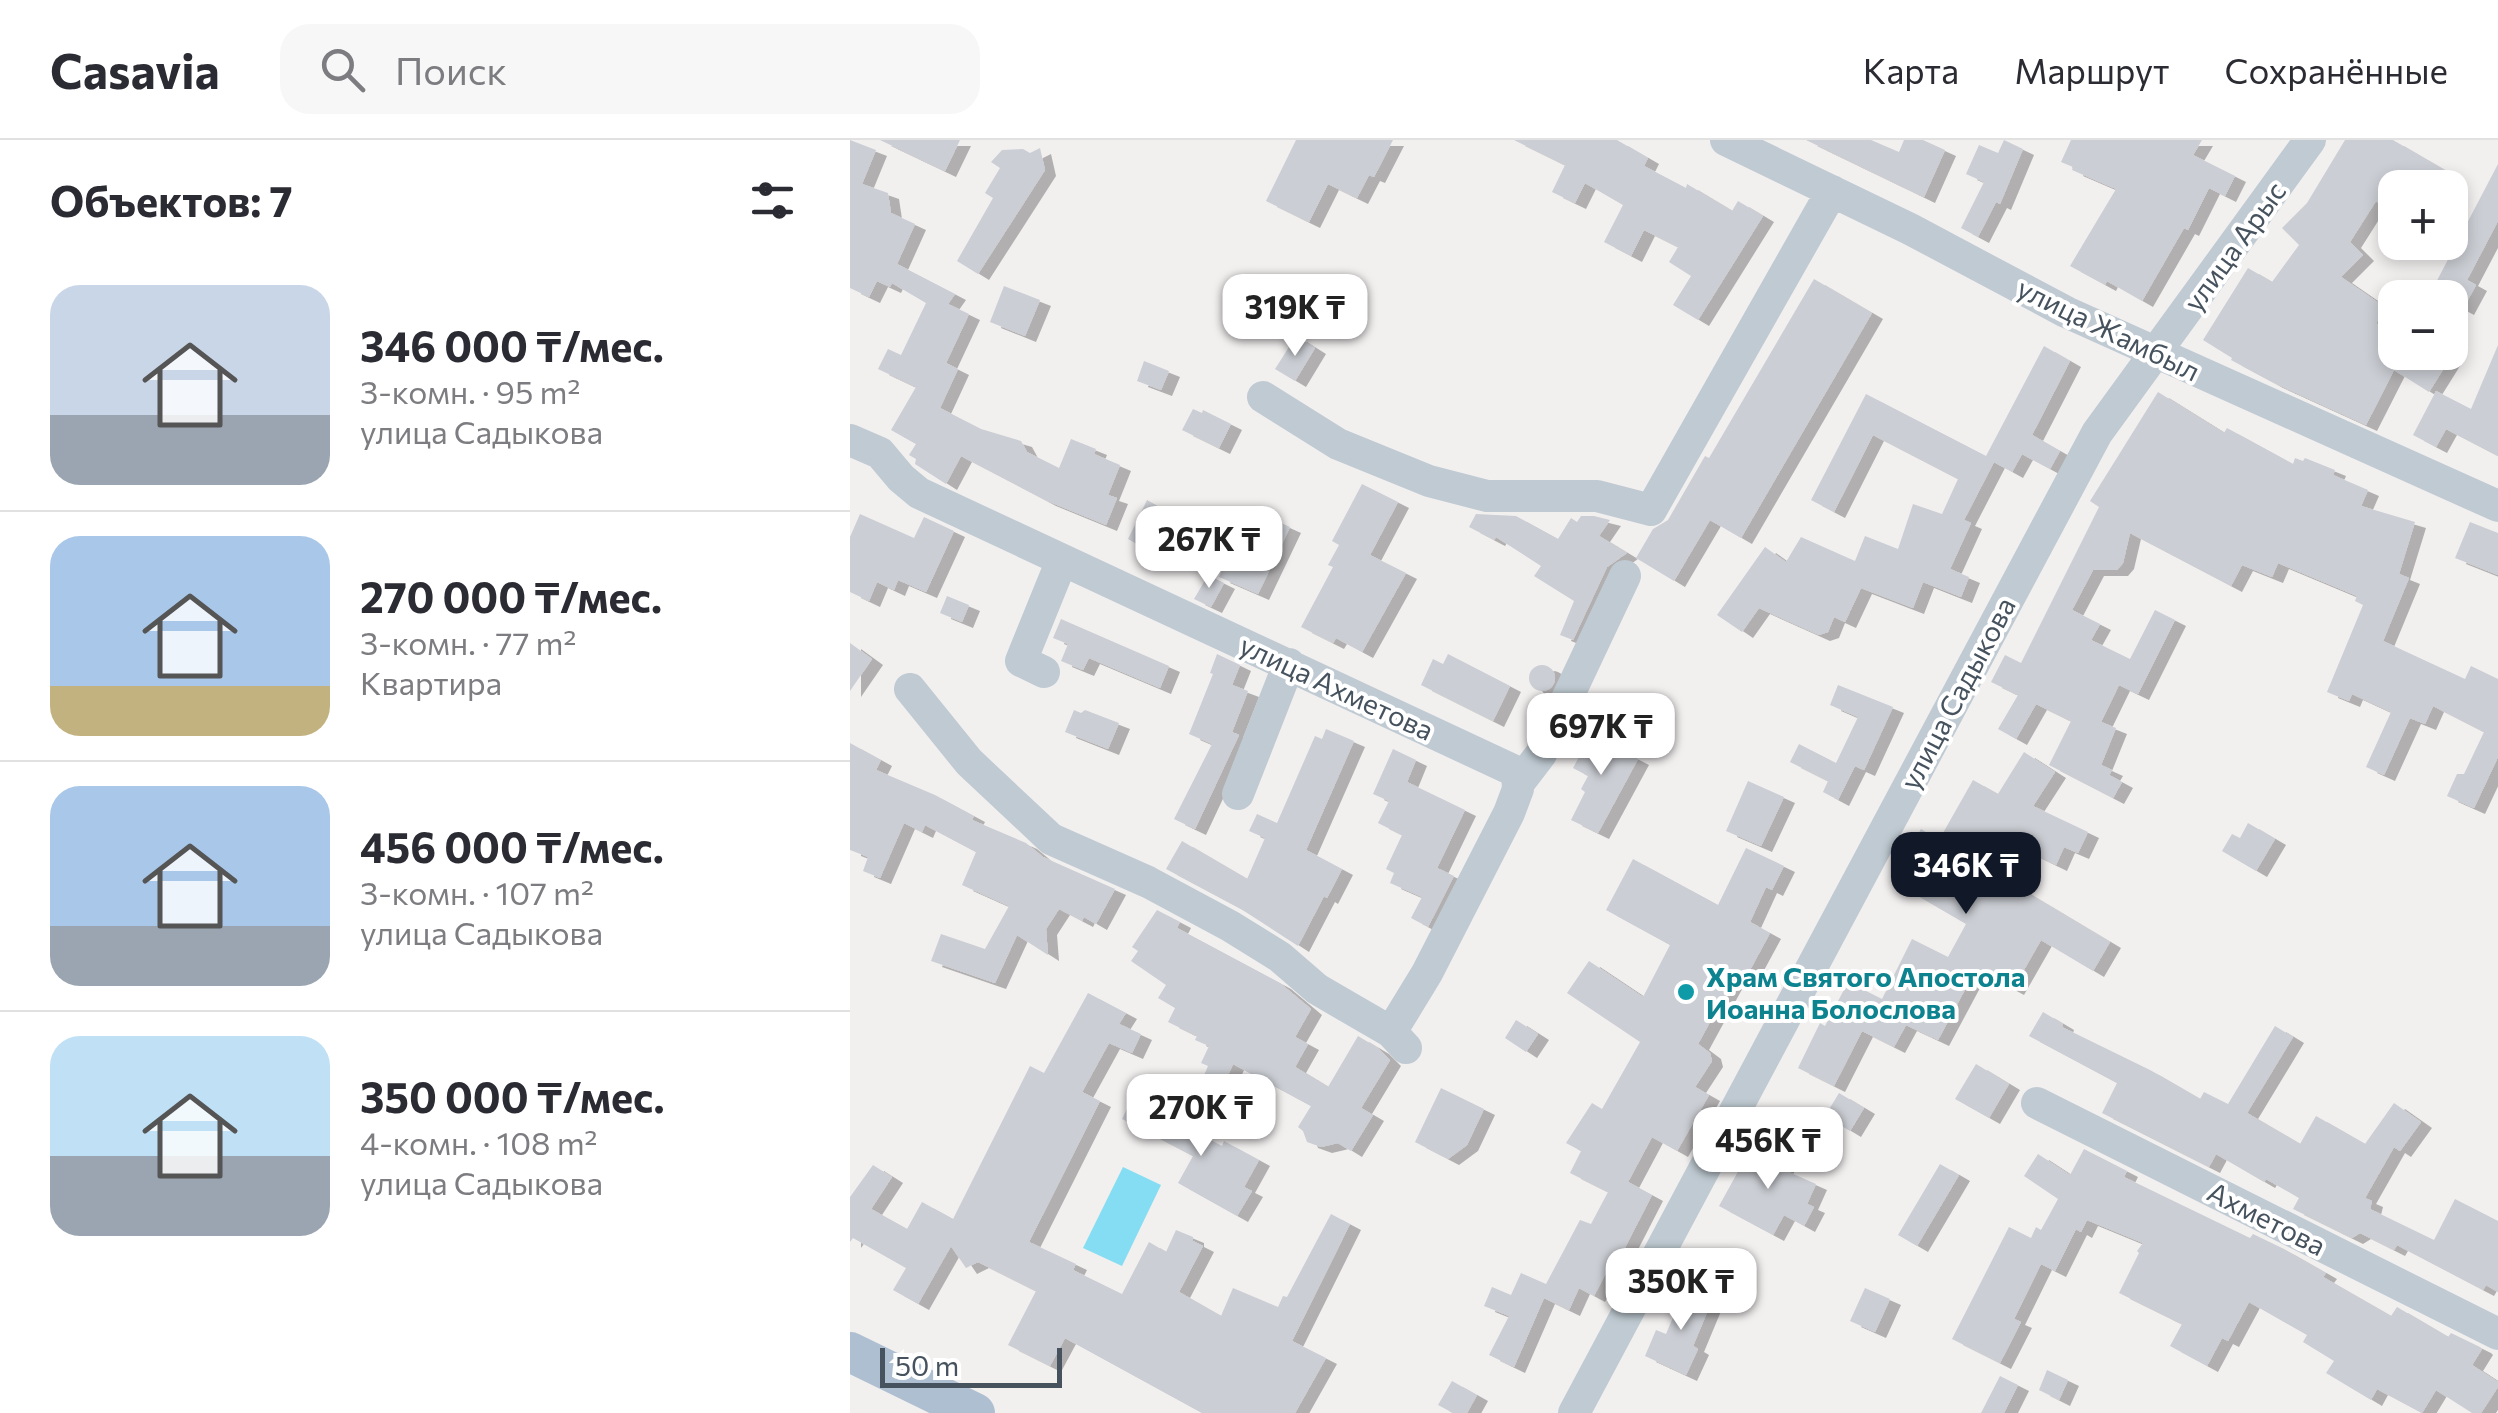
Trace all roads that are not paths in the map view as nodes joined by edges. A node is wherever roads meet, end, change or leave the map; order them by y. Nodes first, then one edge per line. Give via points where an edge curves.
1 (1726, 140) edge
2 (2310, 140) edge
3 (1832, 191) junction
4 (2157, 352) junction
5 (1263, 397) dead end
6 (850, 440) edge
7 (2498, 506) edge
8 (1062, 560) junction
9 (1625, 576) dead end
10 (1289, 664) junction
11 (1044, 672) dead end
12 (910, 689) dead end
13 (1518, 784) junction
14 (1238, 794) dead end
15 (2037, 1103) dead end
16 (2498, 1334) edge
17 (850, 1352) edge
18 (976, 1413) edge
19 (1574, 1413) edge

1 - 3 street, улица Жамбыл
2 - 4 street, улица Арыс
3 - 4 street, улица Жамбыл
3 - 5 street via 1651,510 1596,496 1488,496 1429,481 1338,444
4 - 7 street, улица Жамбыл
4 - 19 street, улица Садыкова via 2098,433
6 - 8 street, улица Ахметова via 880,452 919,493
8 - 10 street, улица Ахметова
8 - 11 street via 1022,661
9 - 13 street via 1541,754
10 - 13 street, улица Ахметова via 1517,772
10 - 14 street
12 - 13 street via 969,762 1050,839 1230,926 1399,1040
15 - 16 street, Ахметова
17 - 18 main road

